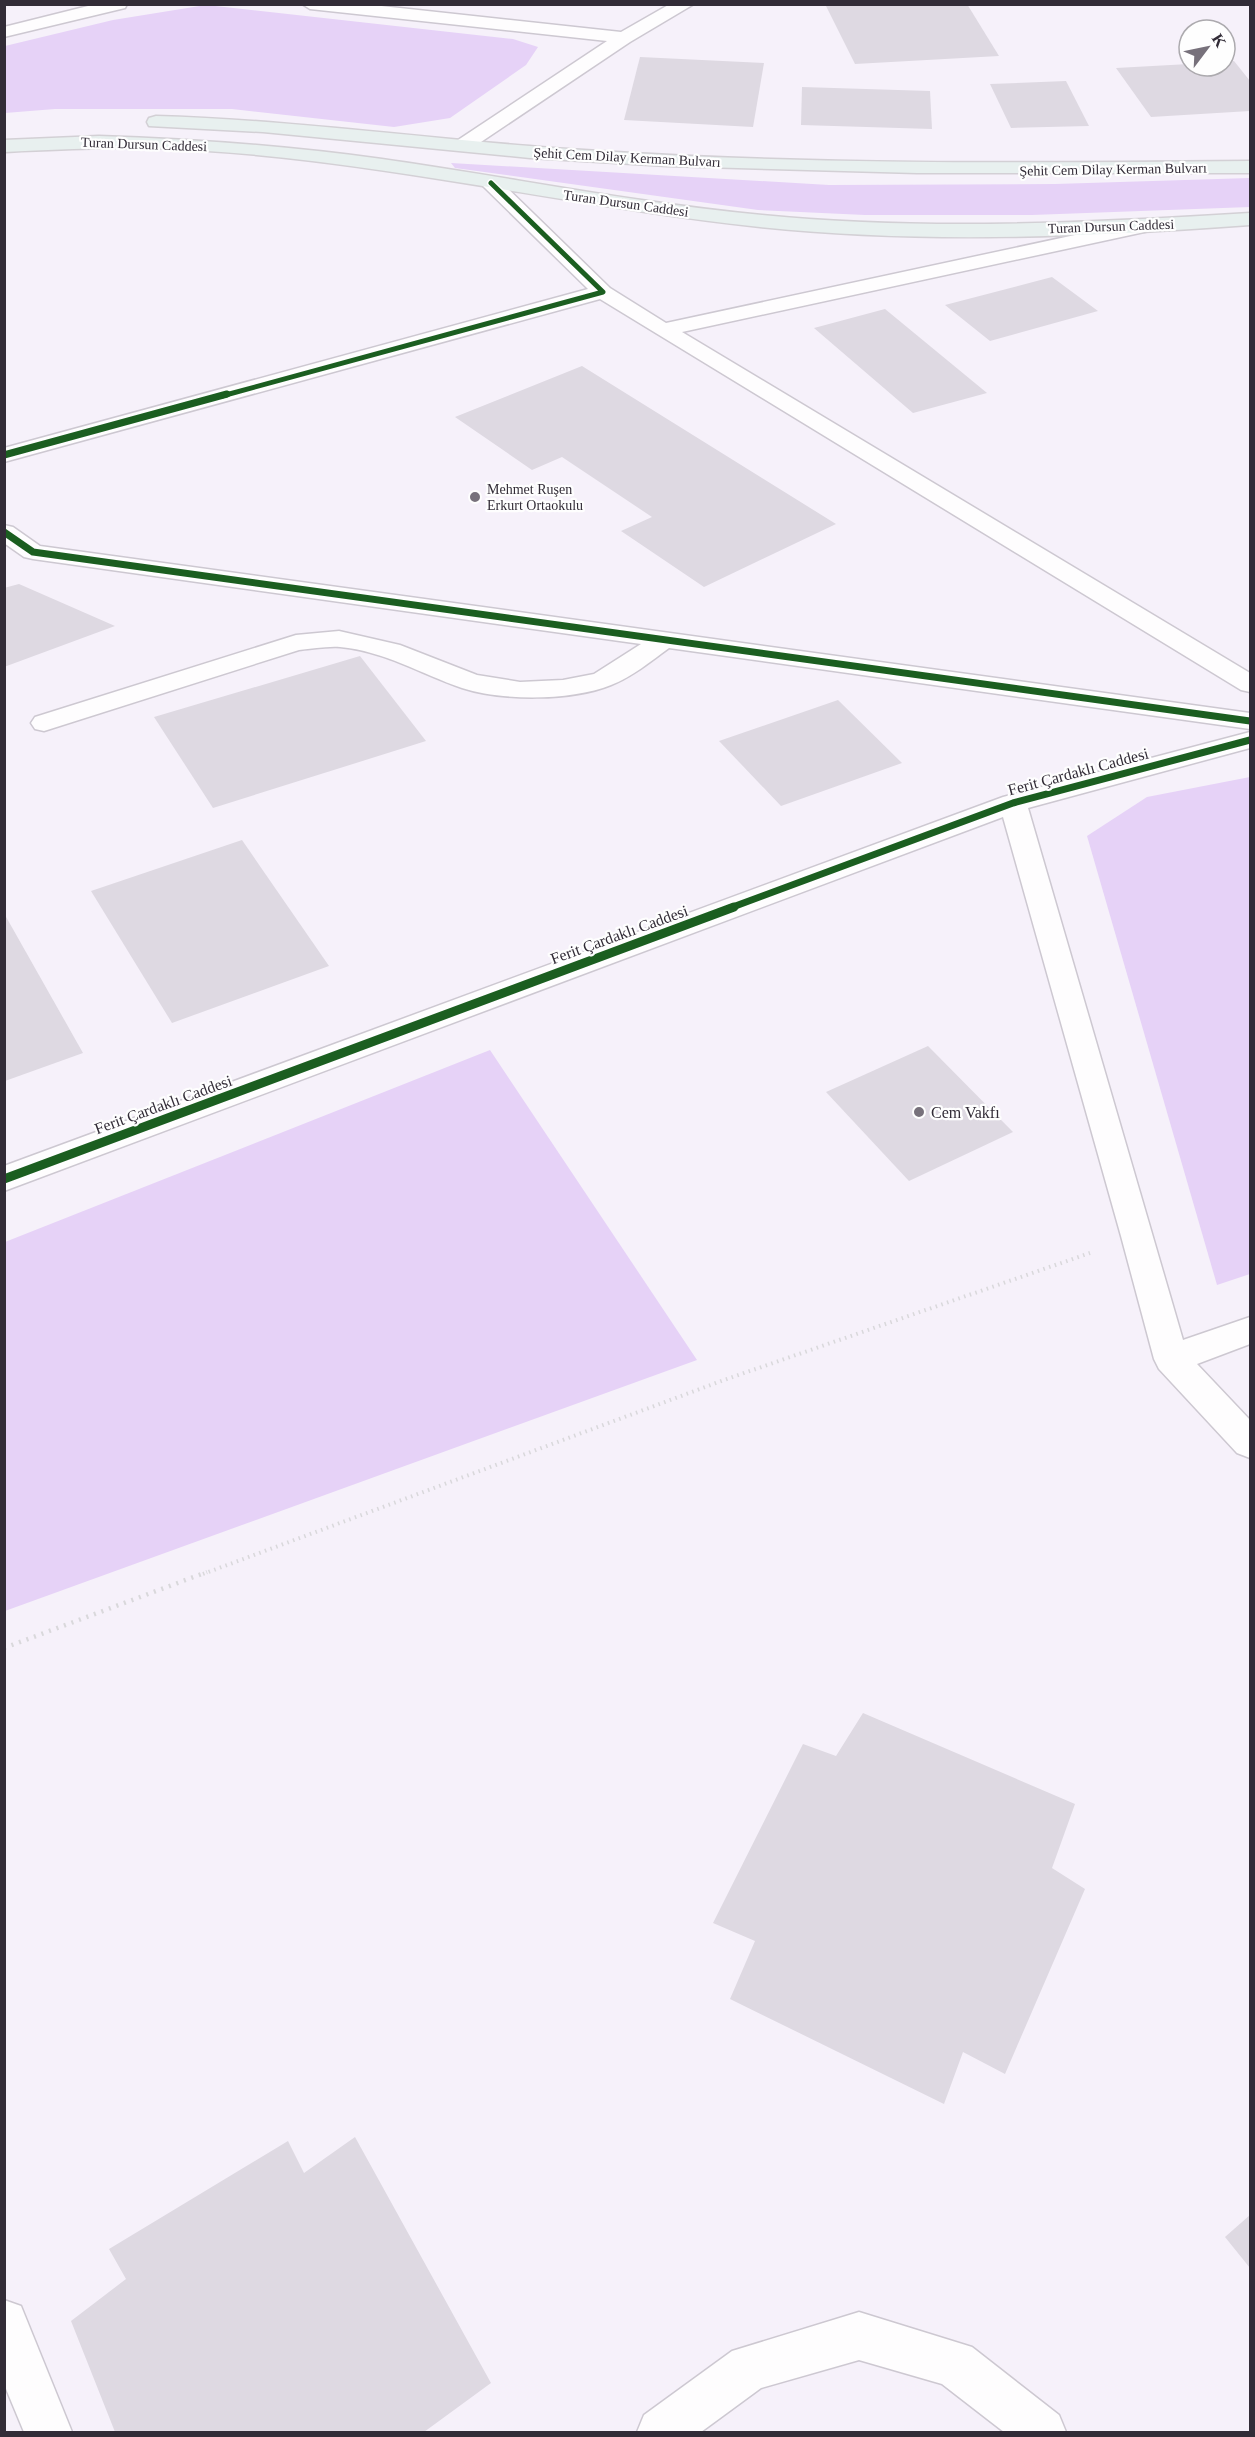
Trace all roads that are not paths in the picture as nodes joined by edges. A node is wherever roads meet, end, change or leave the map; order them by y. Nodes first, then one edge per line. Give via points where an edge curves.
1 (119, 4) edge
2 (310, 4) edge
3 (686, 4) edge
4 (4, 32) edge
5 (624, 38) junction
6 (139, 122) dead end
7 (4, 146) edge
8 (462, 146) junction
9 (1251, 167) edge
10 (491, 183) junction
11 (1251, 219) edge
12 (1149, 225) junction
13 (603, 292) junction
14 (663, 330) junction
15 (4, 455) edge
16 (4, 532) edge
17 (33, 552) junction
18 (4, 561) edge
19 (664, 639) junction
20 (1251, 684) edge
21 (1251, 721) edge
22 (44, 723) dead end
23 (1251, 740) edge
24 (1013, 803) junction
25 (4, 1179) edge
26 (1251, 1330) edge
27 (1171, 1359) junction
28 (1251, 1443) edge
29 (4, 2323) edge
30 (48, 2433) edge
31 (661, 2433) edge
32 (1042, 2433) edge

1 - 4 street
2 - 5 street
3 - 5 street
5 - 8 street
6 - 8 main road, Şehit Cem Dilay Kerman Bulvarı via 289,128
7 - 10 main road, Turan Dursun Caddesi via 63,140 247,149
8 - 9 main road, Şehit Cem Dilay Kerman Bulvarı via 585,156 805,165 1017,170
10 - 12 main road, Turan Dursun Caddesi via 670,210 844,229 921,231
10 - 13 street
11 - 12 main road, Turan Dursun Caddesi
12 - 14 street
13 - 14 street
13 - 15 street
14 - 20 street
16 - 17 street
17 - 18 street
17 - 19 street
19 - 21 street
19 - 22 street via 602,680 563,688 520,690 471,682 391,650 339,639 296,643
23 - 24 street, Ferit Çardaklı Caddesi
24 - 25 street, Ferit Çardaklı Caddesi
24 - 27 street
26 - 27 street
27 - 28 street
29 - 30 street
31 - 32 street via 749,2368 858,2336 955,2364

